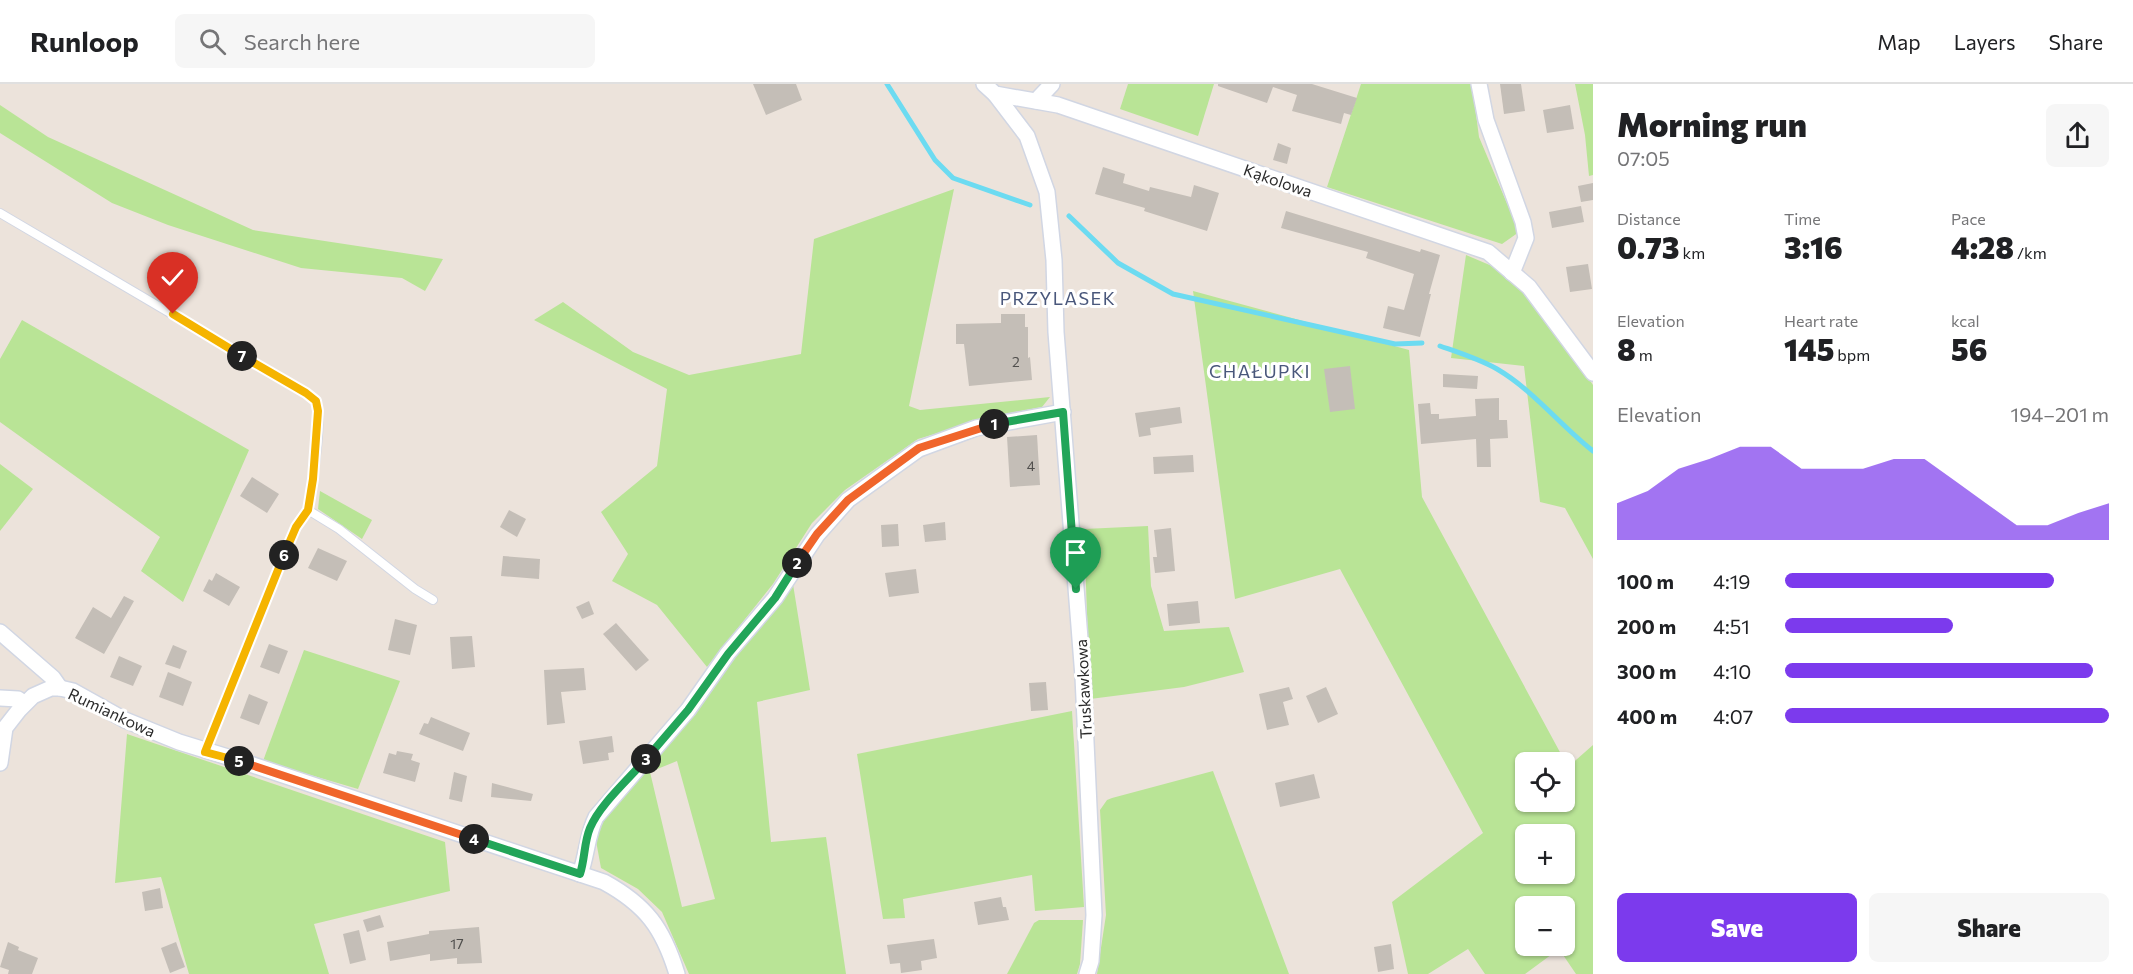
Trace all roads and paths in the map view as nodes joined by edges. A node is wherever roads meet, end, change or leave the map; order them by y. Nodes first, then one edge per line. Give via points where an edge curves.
1 (1052, 84) edge
2 (1479, 84) edge
3 (989, 89) edge
4 (1036, 101) junction
5 (0, 213) edge
6 (1512, 273) junction
7 (1593, 373) edge
8 (1063, 412) junction
9 (308, 510) junction
10 (433, 600) dead end
11 (0, 632) edge
12 (60, 688) junction
13 (0, 698) edge
14 (24, 703) junction
15 (205, 752) junction
16 (0, 763) edge
17 (580, 874) junction
18 (677, 974) edge
19 (1087, 974) edge

1 - 4 street
2 - 6 street via 1486,120 1526,238
3 - 4 street, Kąkolowa
3 - 8 street, Truskawkowa via 1027,136 1047,192
4 - 6 street, Kąkolowa via 1058,105 1488,252
5 - 9 lane via 316,401
6 - 7 street, Kąkolowa via 1529,287
8 - 17 street via 976,428 919,448 848,500 817,534 775,598 688,710 596,817
8 - 19 street, Truskawkowa via 1083,677 1094,915
9 - 10 lane
9 - 15 lane via 279,566
11 - 12 street, Rumiankowa
12 - 14 street via 43,691
12 - 15 street, Rumiankowa via 73,691 125,720
13 - 14 street
14 - 16 street via 5,728
15 - 17 street, Rumiankowa
17 - 18 street, Rumiankowa via 629,895 645,909

